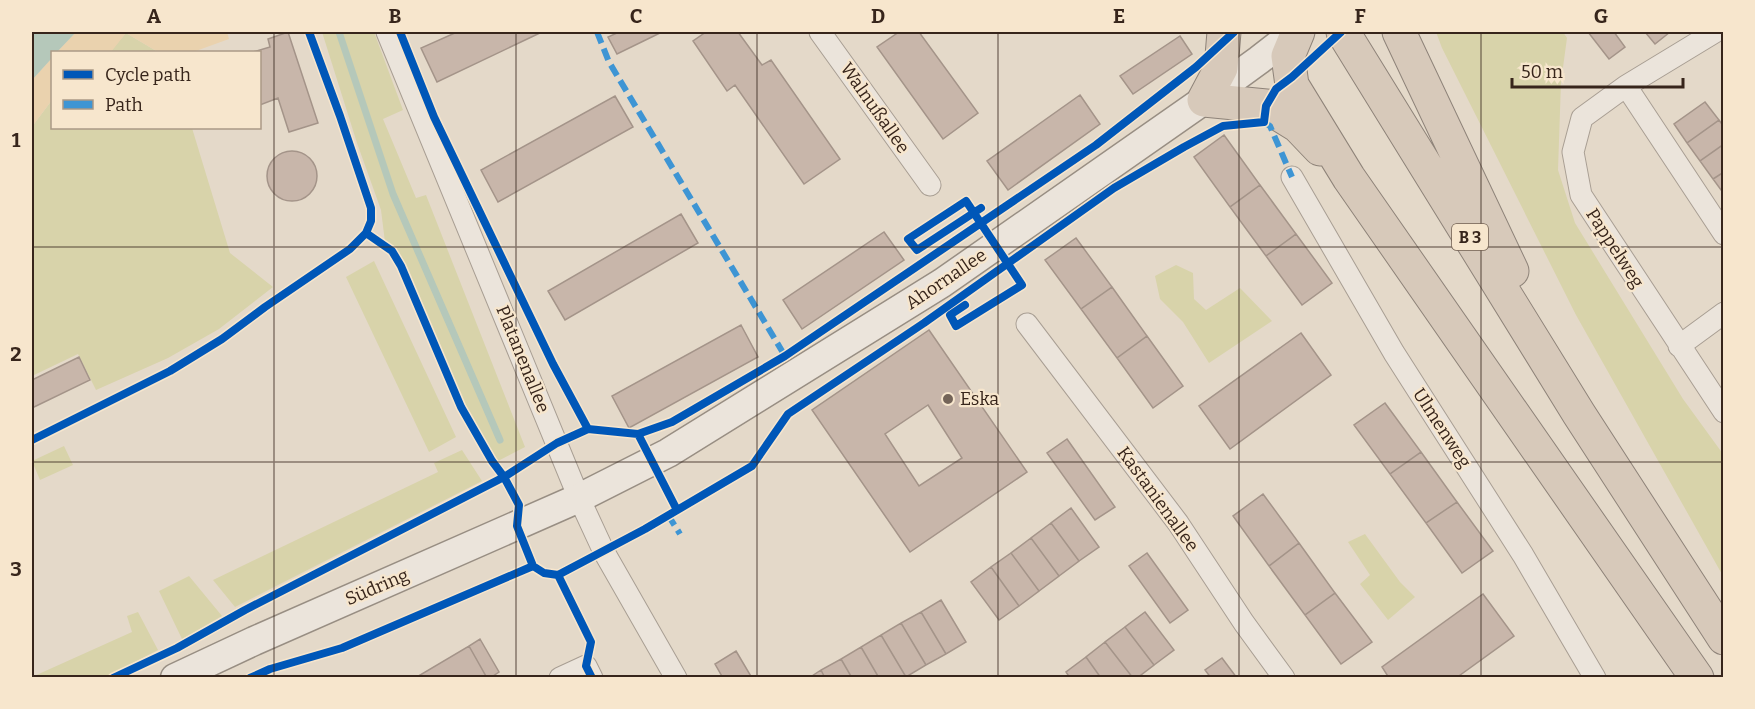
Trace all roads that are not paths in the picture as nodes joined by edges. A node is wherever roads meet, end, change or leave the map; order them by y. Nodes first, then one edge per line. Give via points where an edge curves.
1 (387, 32) edge
2 (1224, 32) edge
3 (1296, 32) edge
4 (1343, 32) edge
5 (1399, 32) edge
6 (1715, 32) edge
7 (826, 33) edge
8 (1626, 86) junction
9 (1204, 100) junction
10 (1292, 177) dead end
11 (1348, 178) junction
12 (930, 185) dead end
13 (1724, 234) edge
14 (1724, 314) edge
15 (1027, 324) dead end
16 (1679, 346) junction
17 (1724, 412) edge
18 (1579, 414) junction
19 (579, 498) junction
20 (1724, 638) edge
21 (176, 678) edge
22 (560, 678) edge
23 (592, 678) edge
24 (676, 678) edge
25 (1284, 678) edge
26 (1594, 678) edge
27 (1697, 678) edge

1 - 19 street, Platanenallee
2 - 9 highway via 1221,68
3 - 9 street, Ahornallee
3 - 11 highway via 1288,56 1292,85
4 - 18 highway, B 3
5 - 18 highway
6 - 8 street, Pappelweg
7 - 12 street, Walnußallee
8 - 13 street
8 - 16 street, Pappelweg via 1582,118 1573,152 1581,195
9 - 11 highway via 1266,106 1298,126
9 - 19 street, Ahornallee via 942,283 668,453
10 - 26 street, Ulmenweg via 1394,353 1523,555
11 - 27 highway
14 - 16 street
15 - 25 street, Kastanienallee via 1178,523
16 - 17 street, Pappelweg
18 - 20 highway, B 3
19 - 21 street, Südring
19 - 24 street, Platanenallee via 608,559
22 - 23 street via 586,666

